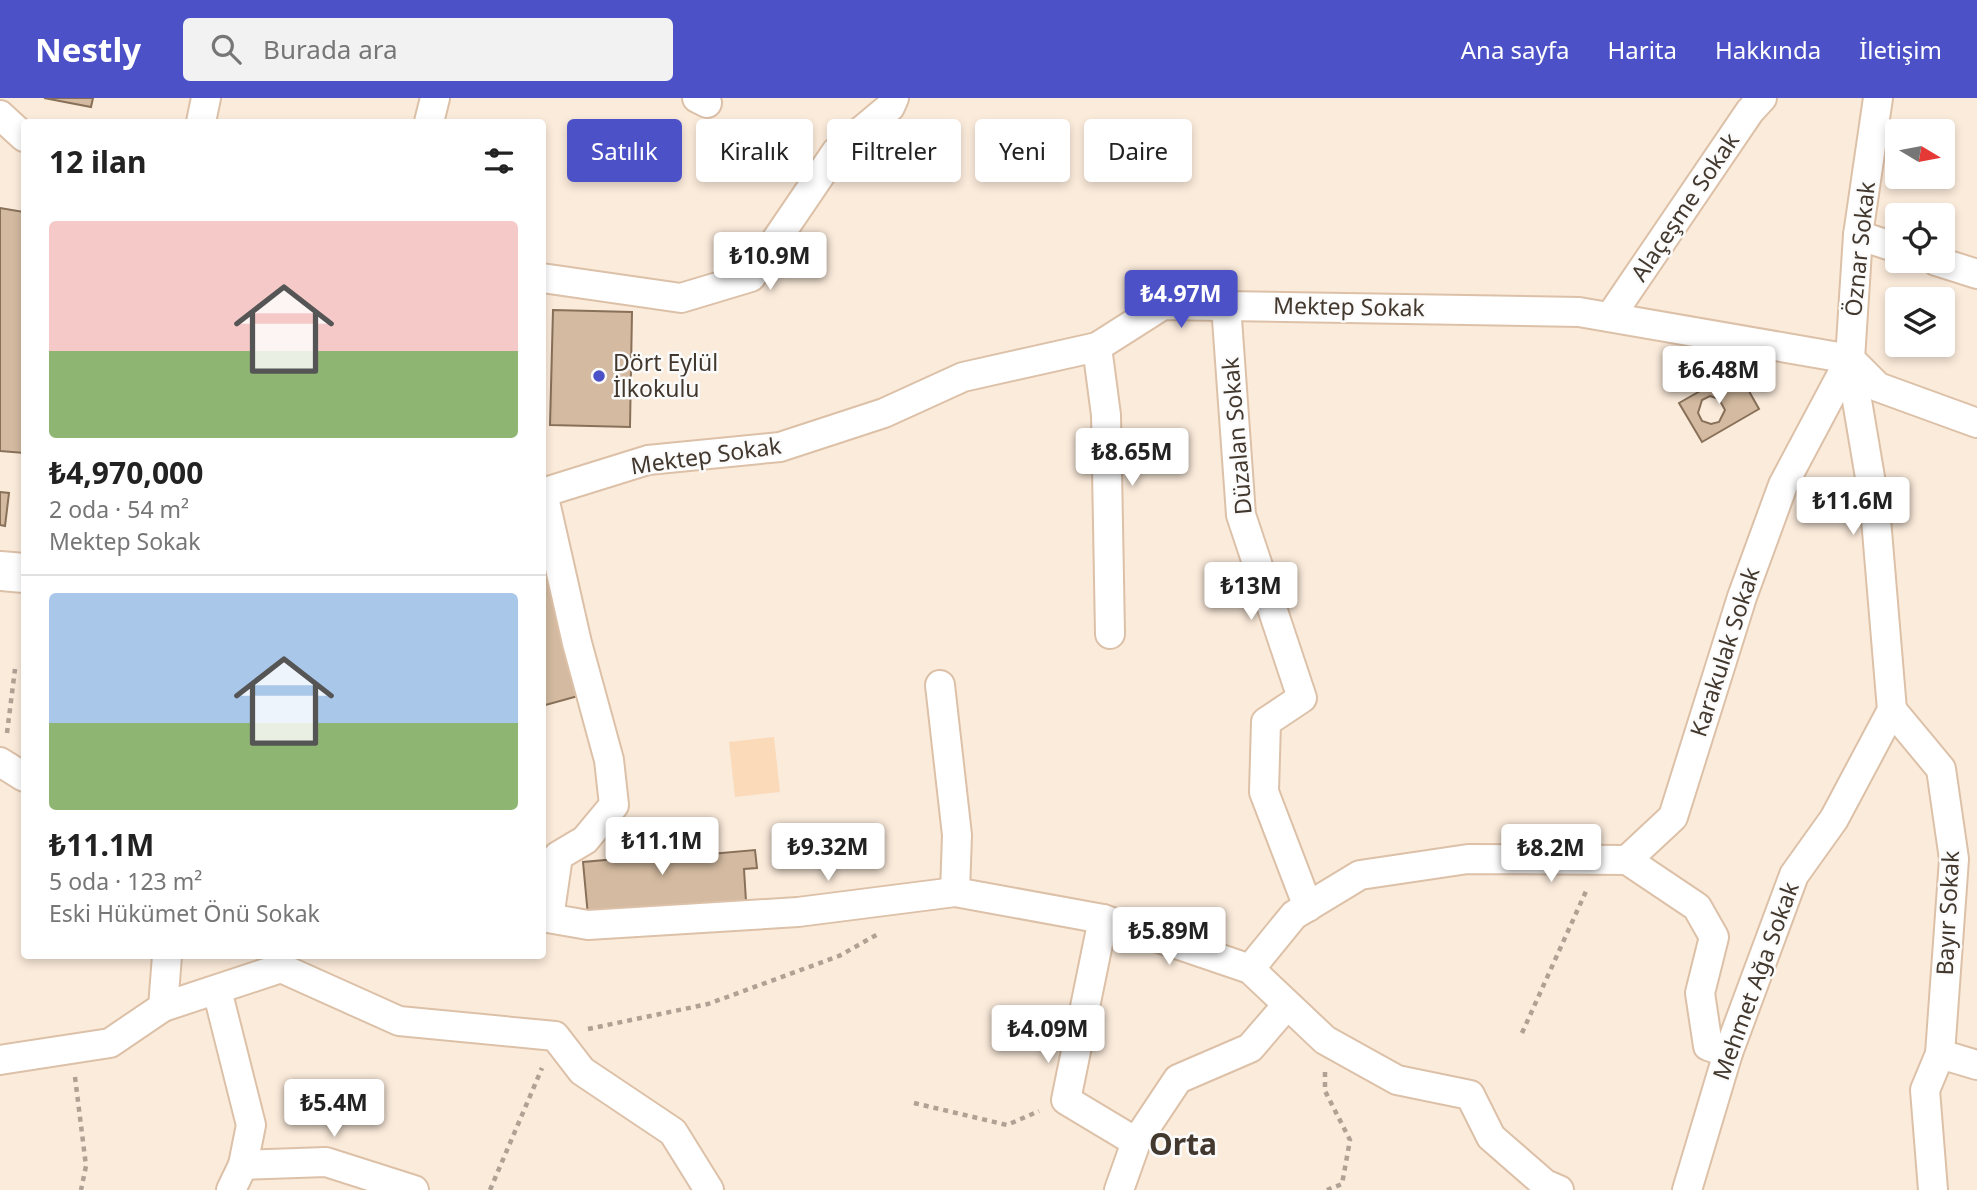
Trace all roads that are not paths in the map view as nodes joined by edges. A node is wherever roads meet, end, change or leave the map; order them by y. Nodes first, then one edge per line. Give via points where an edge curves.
1 (206, 98) edge
2 (435, 98) edge
3 (894, 98) edge
4 (1762, 98) edge
5 (1878, 98) edge
6 (0, 115) edge
7 (202, 119) edge
8 (430, 119) edge
9 (21, 134) edge
10 (1858, 235) junction
11 (1885, 244) edge
12 (1955, 267) edge
13 (1977, 274) edge
14 (546, 279) edge
15 (1226, 305) junction
16 (1610, 317) junction
17 (1097, 346) junction
18 (1850, 359) junction
19 (1977, 423) edge
20 (546, 492) edge
21 (546, 506) edge
22 (0, 571) edge
23 (21, 573) edge
24 (1110, 634) dead end
25 (940, 685) dead end
26 (1892, 710) junction
27 (550, 857) edge
28 (1614, 860) junction
29 (955, 892) junction
30 (1308, 907) junction
31 (546, 918) edge
32 (1103, 919) junction
33 (167, 959) edge
34 (1250, 969) junction
35 (216, 989) junction
36 (1287, 1004) junction
37 (163, 1007) junction
38 (1728, 1054) junction
39 (1940, 1054) junction
40 (0, 1060) edge
41 (1977, 1065) edge
42 (1136, 1142) junction
43 (237, 1178) edge
44 (414, 1190) edge
45 (709, 1190) edge
46 (1119, 1190) edge
47 (1559, 1190) edge
48 (1687, 1190) edge
49 (1933, 1190) edge

1 - 7 street
2 - 8 street
3 - 14 street via 890,107 836,152 751,277 681,298
4 - 16 street, Alaçeşme Sokak
5 - 10 street, Öznar Sokak
6 - 9 street
10 - 11 street
10 - 18 street, Öznar Sokak
12 - 13 street
15 - 16 street, Mektep Sokak via 1579,312
15 - 17 street, Mektep Sokak via 1163,305
15 - 30 street, Düzalan Sokak via 1241,515 1302,698 1266,722 1264,792
16 - 18 street, Mektep Sokak
17 - 20 street, Mektep Sokak via 963,377 884,413 780,447 648,460
17 - 24 street via 1106,415
18 - 19 street via 1878,387
18 - 26 street via 1875,506
18 - 28 street, Karakulak Sokak via 1783,485 1742,597 1673,817
21 - 27 street via 609,761 614,805 585,840
22 - 23 street
25 - 29 street via 957,835
26 - 38 street, Mehmet Ağa Sokak via 1833,819 1794,875
26 - 39 street, Bayır Sokak via 1941,769 1954,859
27 - 31 street
28 - 30 street via 1468,859 1360,875
28 - 38 street via 1697,907 1714,937 1700,993 1708,1046
29 - 31 street via 798,912 588,925
29 - 32 street
30 - 34 street via 1294,915
32 - 34 street
32 - 42 street via 1066,1100
33 - 37 street
34 - 36 street
35 - 37 street
35 - 43 street via 251,1125
35 - 45 street via 281,968 399,1021 555,1036 582,1070 673,1132
36 - 42 street via 1250,1048 1178,1079
36 - 47 street via 1325,1040 1397,1080 1471,1095 1491,1138 1545,1184
37 - 40 street via 110,1043
38 - 48 street, Mehmet Ağa Sokak
39 - 41 street
39 - 49 street, Bayır Sokak via 1925,1090
42 - 46 street
43 - 44 street via 326,1162

